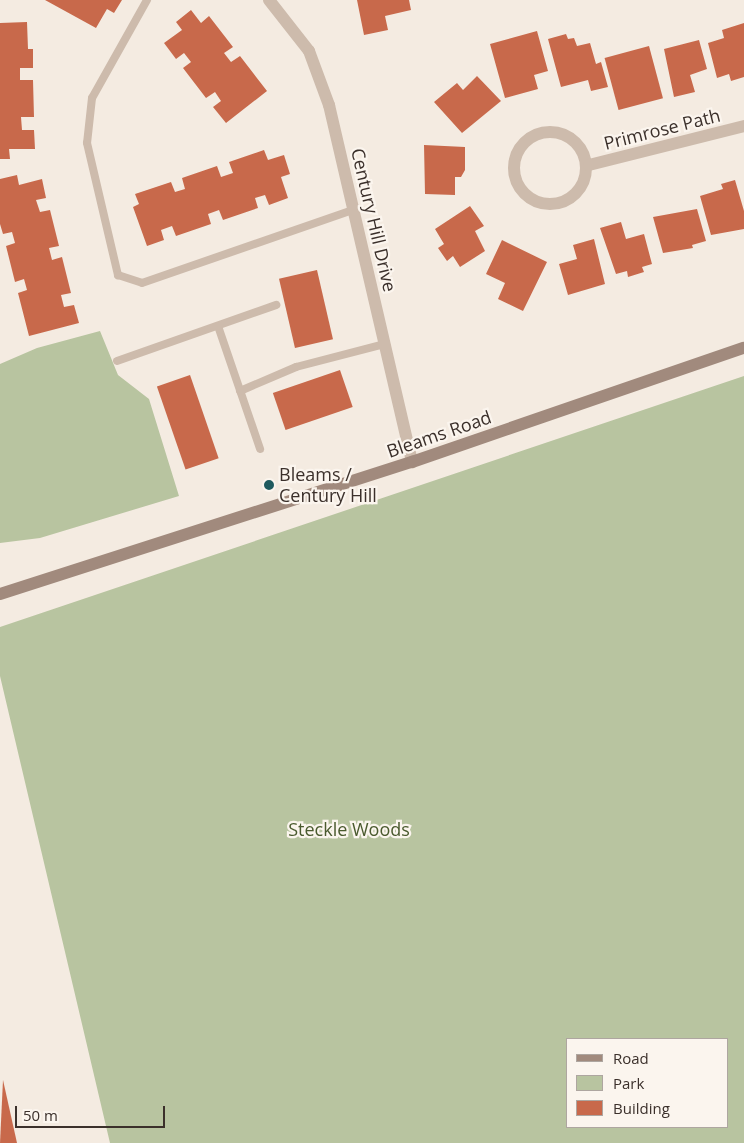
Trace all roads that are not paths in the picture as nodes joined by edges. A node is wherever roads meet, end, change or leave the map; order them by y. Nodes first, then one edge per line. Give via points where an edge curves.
1 (147, 0) edge
2 (269, 0) edge
3 (744, 126) edge
4 (589, 165) junction
5 (353, 210) junction
6 (276, 305) dead end
7 (218, 326) junction
8 (384, 344) junction
9 (744, 348) edge
10 (117, 361) dead end
11 (240, 391) junction
12 (260, 448) dead end
13 (412, 462) junction
14 (0, 594) edge

1 - 5 lane via 92,98 87,144 118,275 142,283
2 - 5 street, Century Hill Drive via 309,51 329,105
3 - 4 street, Primrose Path
4 - 4 street, Primrose Path via 576,139 548,129 522,142 512,170 525,197 553,206 580,193
5 - 8 street, Century Hill Drive
6 - 7 lane
7 - 10 lane
7 - 11 lane
8 - 11 lane via 296,367
8 - 13 street, Century Hill Drive
9 - 13 main road, Bleams Road
11 - 12 lane
13 - 14 main road, Bleams Road

